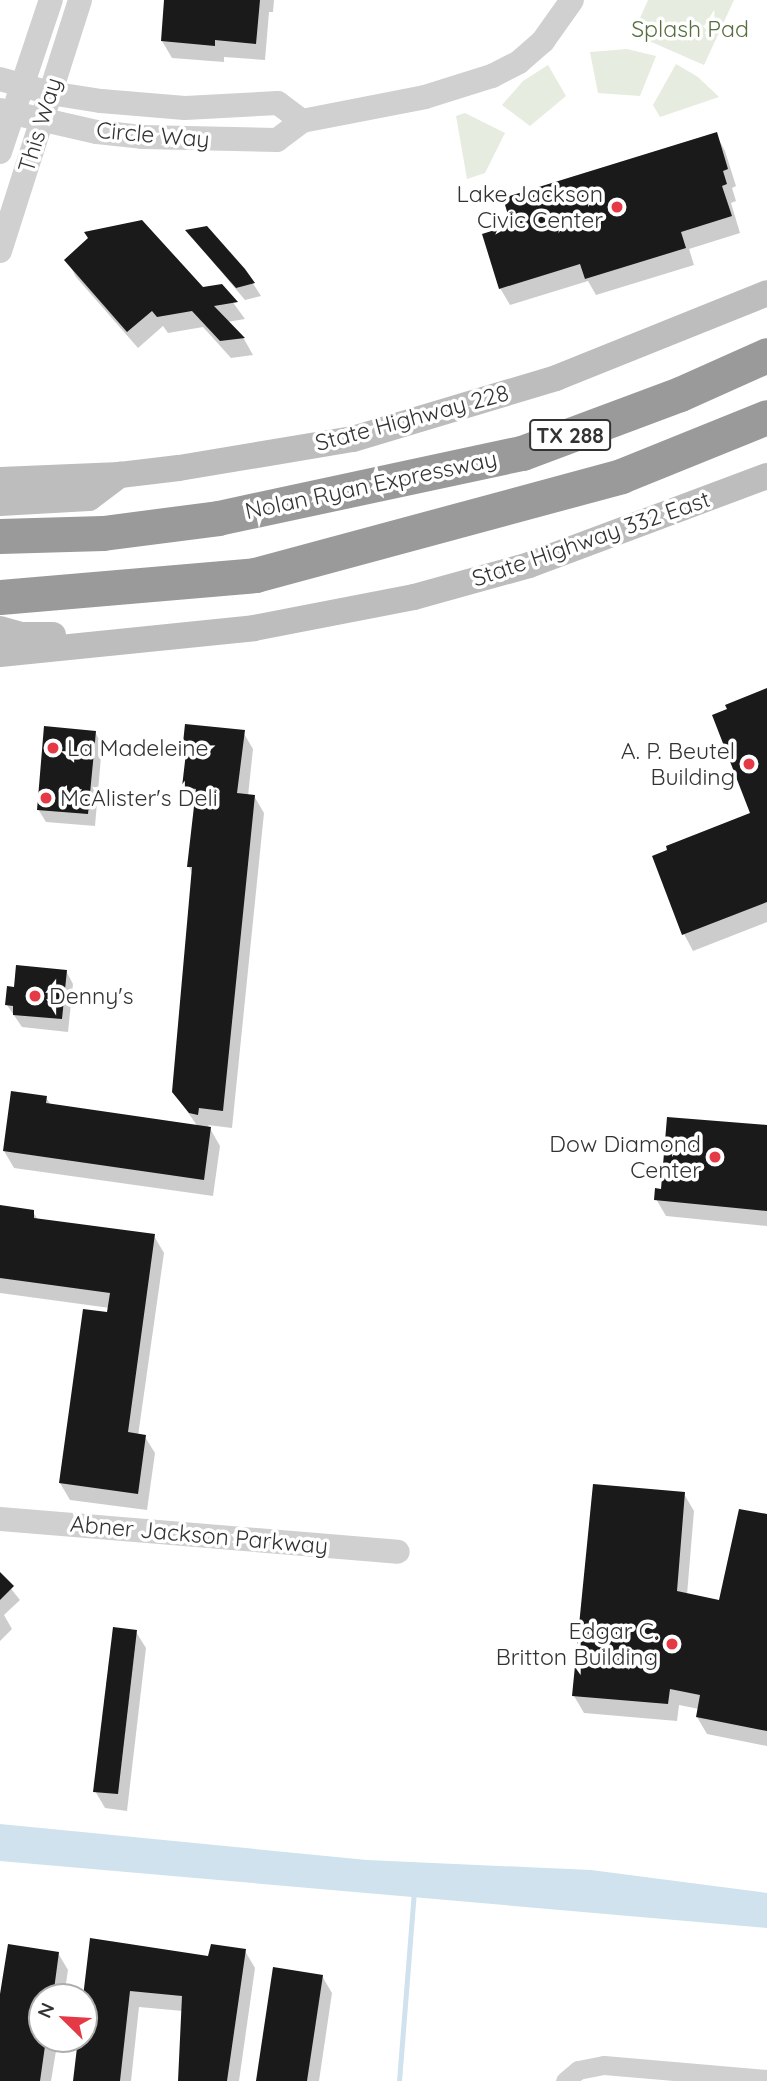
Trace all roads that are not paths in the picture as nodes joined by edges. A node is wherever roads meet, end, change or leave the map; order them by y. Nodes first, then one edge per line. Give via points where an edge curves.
1 (51, 0) edge
2 (80, 0) edge
3 (572, 0) edge
4 (11, 83) edge
5 (50, 93) junction
6 (6, 112) edge
7 (41, 121) junction
8 (302, 121) junction
9 (0, 152) edge
10 (0, 251) edge
11 (767, 293) edge
12 (767, 334) edge
13 (767, 355) edge
14 (680, 394) junction
15 (767, 417) edge
16 (767, 434) edge
17 (120, 475) junction
18 (621, 476) junction
19 (767, 476) edge
20 (0, 480) edge
21 (0, 503) edge
22 (0, 537) edge
23 (0, 597) edge
24 (0, 629) edge
25 (96, 647) junction
26 (0, 654) edge
27 (0, 1519) edge
28 (398, 1552) dead end
29 (767, 2079) edge
30 (565, 2081) edge

1 - 4 street, This Way
2 - 5 street, This Way
3 - 8 street, Circle Way via 543,41 492,76 425,97
4 - 5 street, Circle Way
4 - 6 street, This Way
5 - 7 street, This Way
5 - 8 street, Circle Way via 185,108 278,103
6 - 7 street, Circle Way
6 - 9 street, This Way
7 - 8 street, Circle Way via 142,137 219,141 277,140
7 - 10 street, This Way
11 - 17 main road, State Highway 228 via 556,378 353,439
12 - 14 highway
13 - 14 highway, Nolan Ryan Expressway / TX 288
14 - 22 highway, Nolan Ryan Expressway / TX 288 via 522,453 218,518 103,533
15 - 18 highway, TX 288
16 - 18 highway
17 - 20 main road, State Highway 228
17 - 21 main road via 89,498
18 - 23 highway, TX 288 via 255,575
19 - 25 main road, State Highway 332 East via 529,565 414,597 292,623
24 - 25 main road via 21,635 77,635
25 - 26 main road
27 - 28 street, Abner Jackson Parkway
29 - 30 street via 604,2065 578,2070

